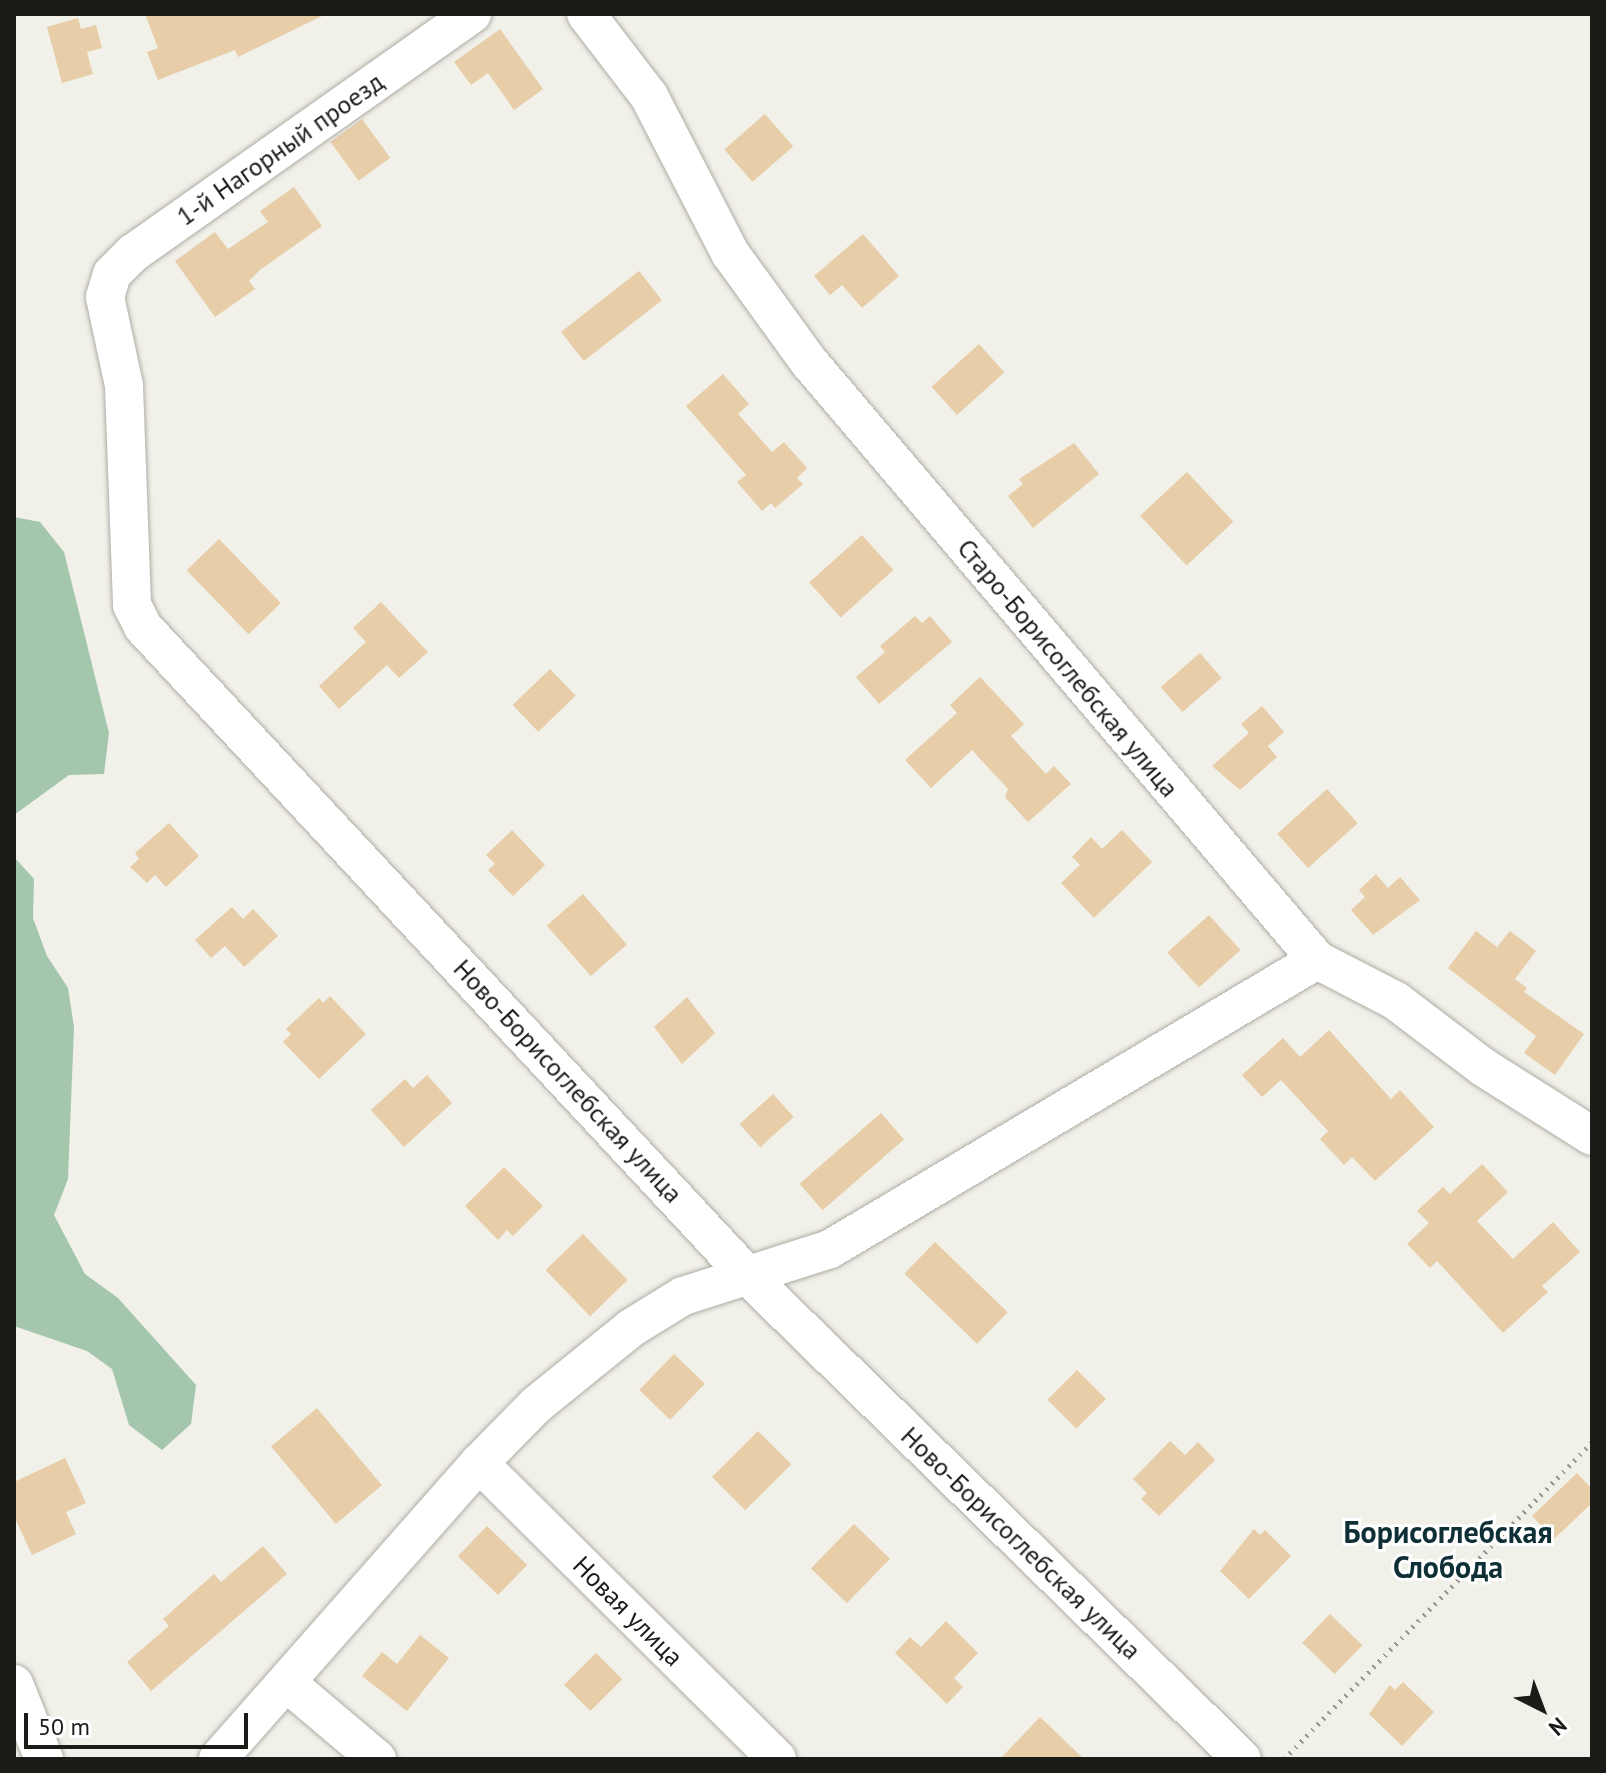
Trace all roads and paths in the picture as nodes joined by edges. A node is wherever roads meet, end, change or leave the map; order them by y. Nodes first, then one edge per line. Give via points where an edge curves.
1 (472, 14) edge
2 (586, 14) edge
3 (105, 297) joint
4 (1317, 960) junction
5 (1592, 1136) edge
6 (749, 1277) junction
7 (1592, 1442) edge
8 (479, 1463) junction
9 (287, 1683) junction
10 (14, 1684) edge
11 (44, 1759) edge
12 (218, 1759) edge
13 (377, 1759) edge
14 (777, 1759) edge
15 (1242, 1759) edge
16 (1284, 1759) edge

1 - 3 street, 1-й Нагорный проезд via 134,252 112,274
2 - 4 street, Старо-Борисоглебская улица via 649,96 730,253 809,362
3 - 6 street, Ново-Борисоглебская улица via 124,386 131,588 143,627
4 - 5 street, Старо-Борисоглебская улица via 1396,1001 1483,1067
4 - 6 street via 830,1249
6 - 8 street via 683,1296 631,1328 536,1405
6 - 15 street, Ново-Борисоглебская улица
7 - 16 path
8 - 9 street
8 - 14 street, Новая улица
9 - 12 street
9 - 13 street
10 - 11 street

